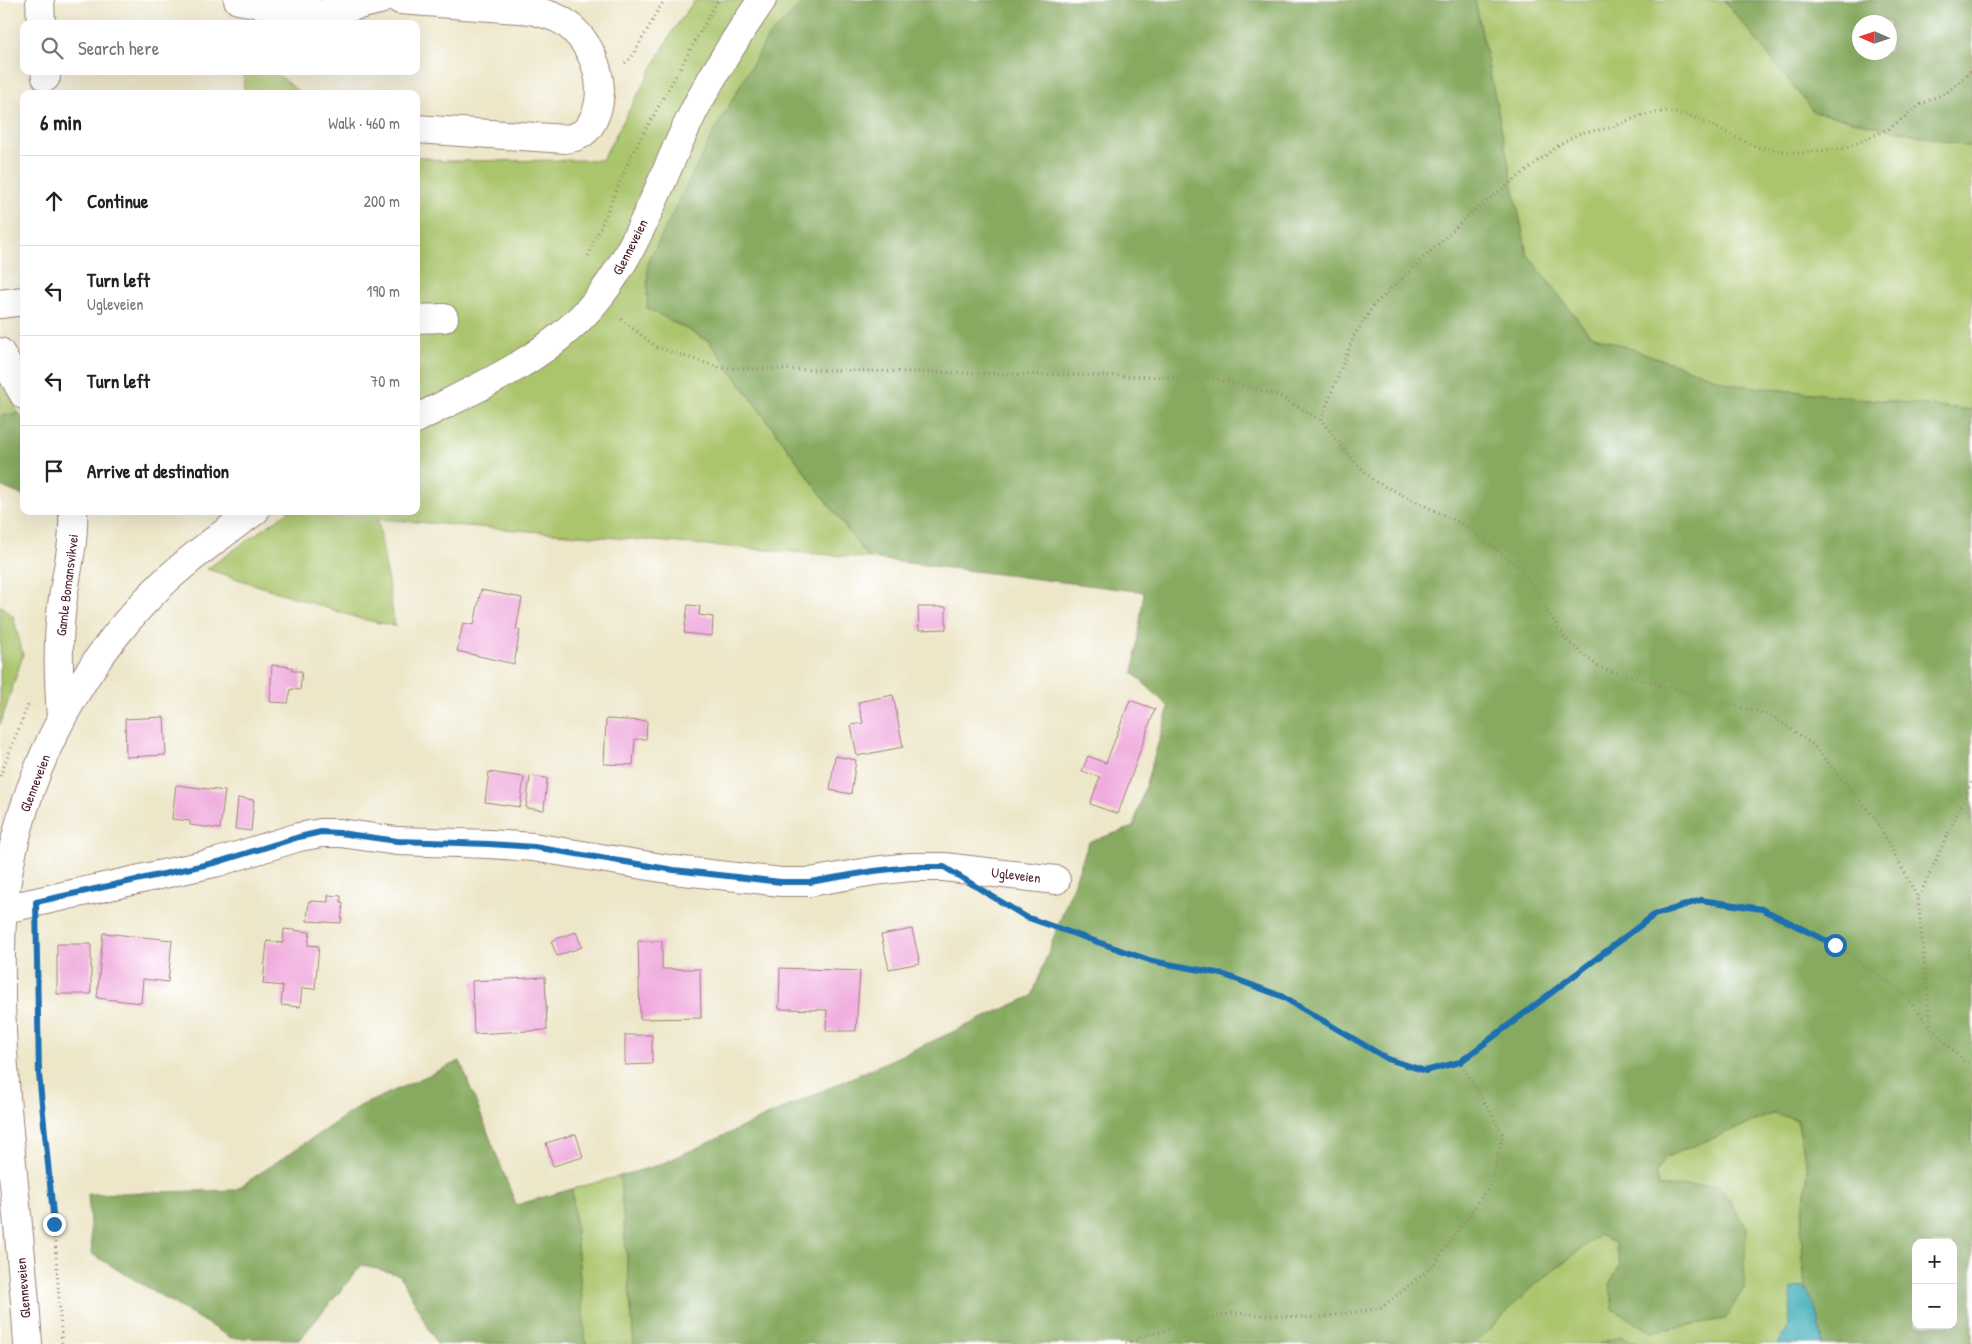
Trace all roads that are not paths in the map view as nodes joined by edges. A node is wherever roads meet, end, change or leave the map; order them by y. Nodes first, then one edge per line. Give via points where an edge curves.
1 (40, 0) edge
2 (238, 0) edge
3 (380, 0) edge
4 (400, 0) edge
5 (405, 0) edge
6 (762, 0) edge
7 (41, 20) edge
8 (420, 129) edge
9 (20, 302) edge
10 (0, 304) edge
11 (444, 318) dead end
12 (420, 319) edge
13 (0, 352) edge
14 (20, 388) edge
15 (420, 417) edge
16 (73, 515) edge
17 (249, 515) edge
18 (61, 718) junction
19 (1056, 880) dead end
20 (1, 910) edge
21 (28, 1344) edge

1 - 7 main road
2 - 3 main road via 321,14
4 - 5 main road
5 - 8 main road via 531,10 551,15 576,33 587,48 601,82 596,114 590,126 577,138
6 - 15 main road, Glenneveien via 698,104 628,255 597,301 573,326 529,359
9 - 10 main road
11 - 12 main road
13 - 14 main road
16 - 18 main road, Gamle Bomansvikvei via 73,542 60,615
17 - 18 main road, Glenneveien via 187,562 137,611 91,668
18 - 20 main road, Glenneveien via 33,781 10,862
19 - 20 main road, Ugleveien via 944,867 910,867 810,882 781,882 674,870 534,847 397,841 321,832 218,862
20 - 21 main road, Glenneveien via 2,1038

